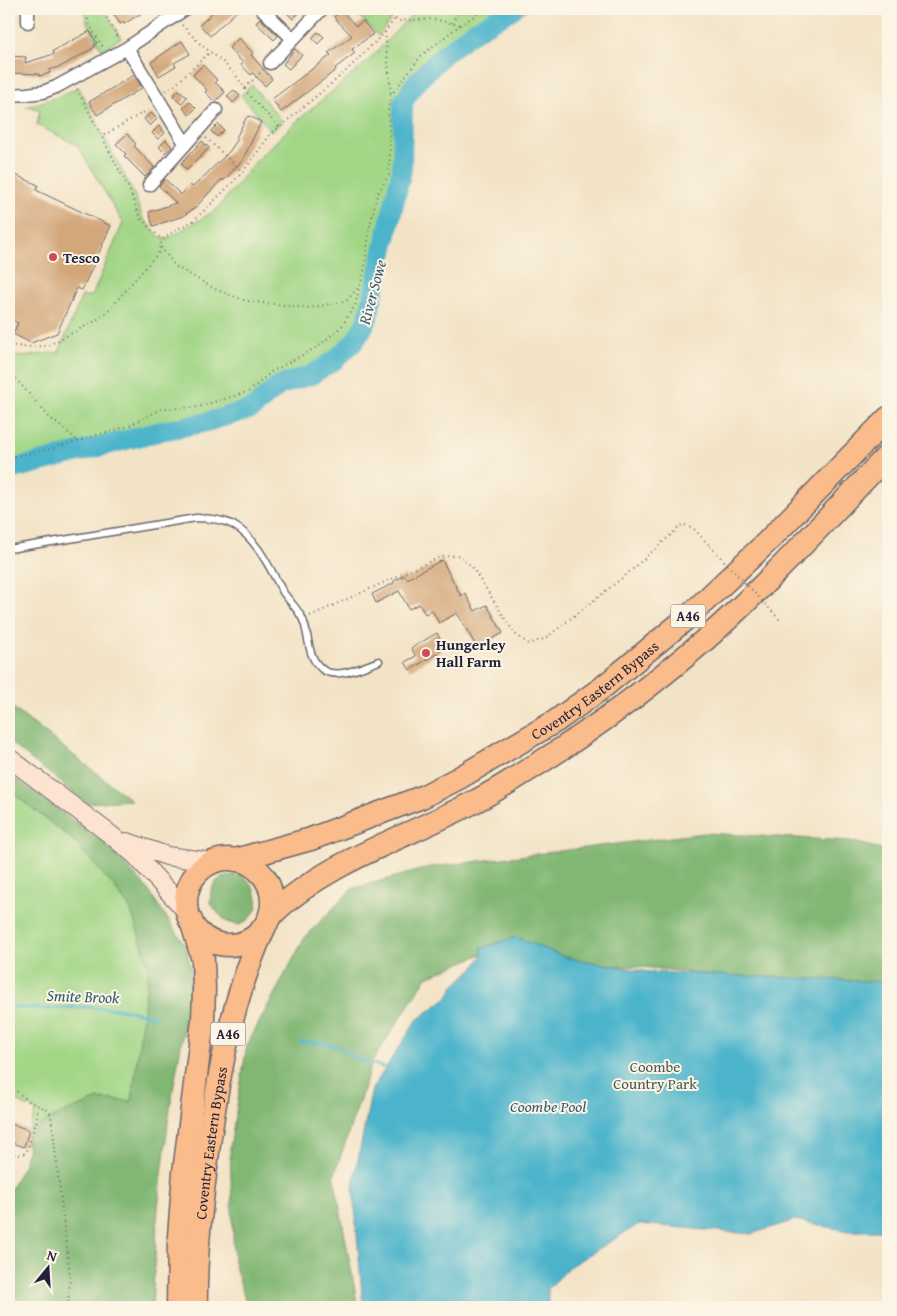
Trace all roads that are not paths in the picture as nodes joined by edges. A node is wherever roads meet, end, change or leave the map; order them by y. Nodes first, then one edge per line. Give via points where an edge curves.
1 (28, 9) edge
2 (186, 9) edge
3 (262, 9) edge
4 (322, 9) edge
5 (28, 22) dead end
6 (293, 39) junction
7 (127, 48) junction
8 (270, 63) road end
9 (9, 95) edge
10 (216, 110) dead end
11 (185, 143) junction
12 (149, 184) dead end
13 (888, 418) edge
14 (888, 454) edge
15 (9, 549) edge
16 (379, 661) dead end
17 (9, 758) edge
18 (111, 835) junction
19 (235, 860) junction
20 (213, 862) junction
21 (190, 917) junction
22 (267, 921) junction
23 (178, 1307) edge
24 (196, 1307) edge

1 - 5 street
2 - 7 street
3 - 6 street
4 - 6 street
6 - 8 street
7 - 9 street via 43,92
7 - 11 street
10 - 11 street
11 - 12 street
13 - 19 highway, Coventry Eastern Bypass / A46 via 767,542 688,617 602,688 556,721 422,797 311,839
14 - 22 highway, Coventry Eastern Bypass / A46 via 707,638 614,714 472,804 334,870 284,902
15 - 16 lane via 196,518 212,518 232,524 246,535 261,555 303,619 314,661 325,672 345,674
17 - 18 main road
18 - 20 main road via 167,856
18 - 21 main road via 134,854
19 - 20 highway
19 - 22 highway via 254,867 267,882 272,898
20 - 21 highway via 202,869 191,883 187,900
21 - 22 highway via 206,938 226,944 249,940
21 - 23 highway, Coventry Eastern Bypass / A46 via 203,960 204,997 184,1172
22 - 24 highway, Coventry Eastern Bypass / A46 via 239,990 214,1106 202,1190

